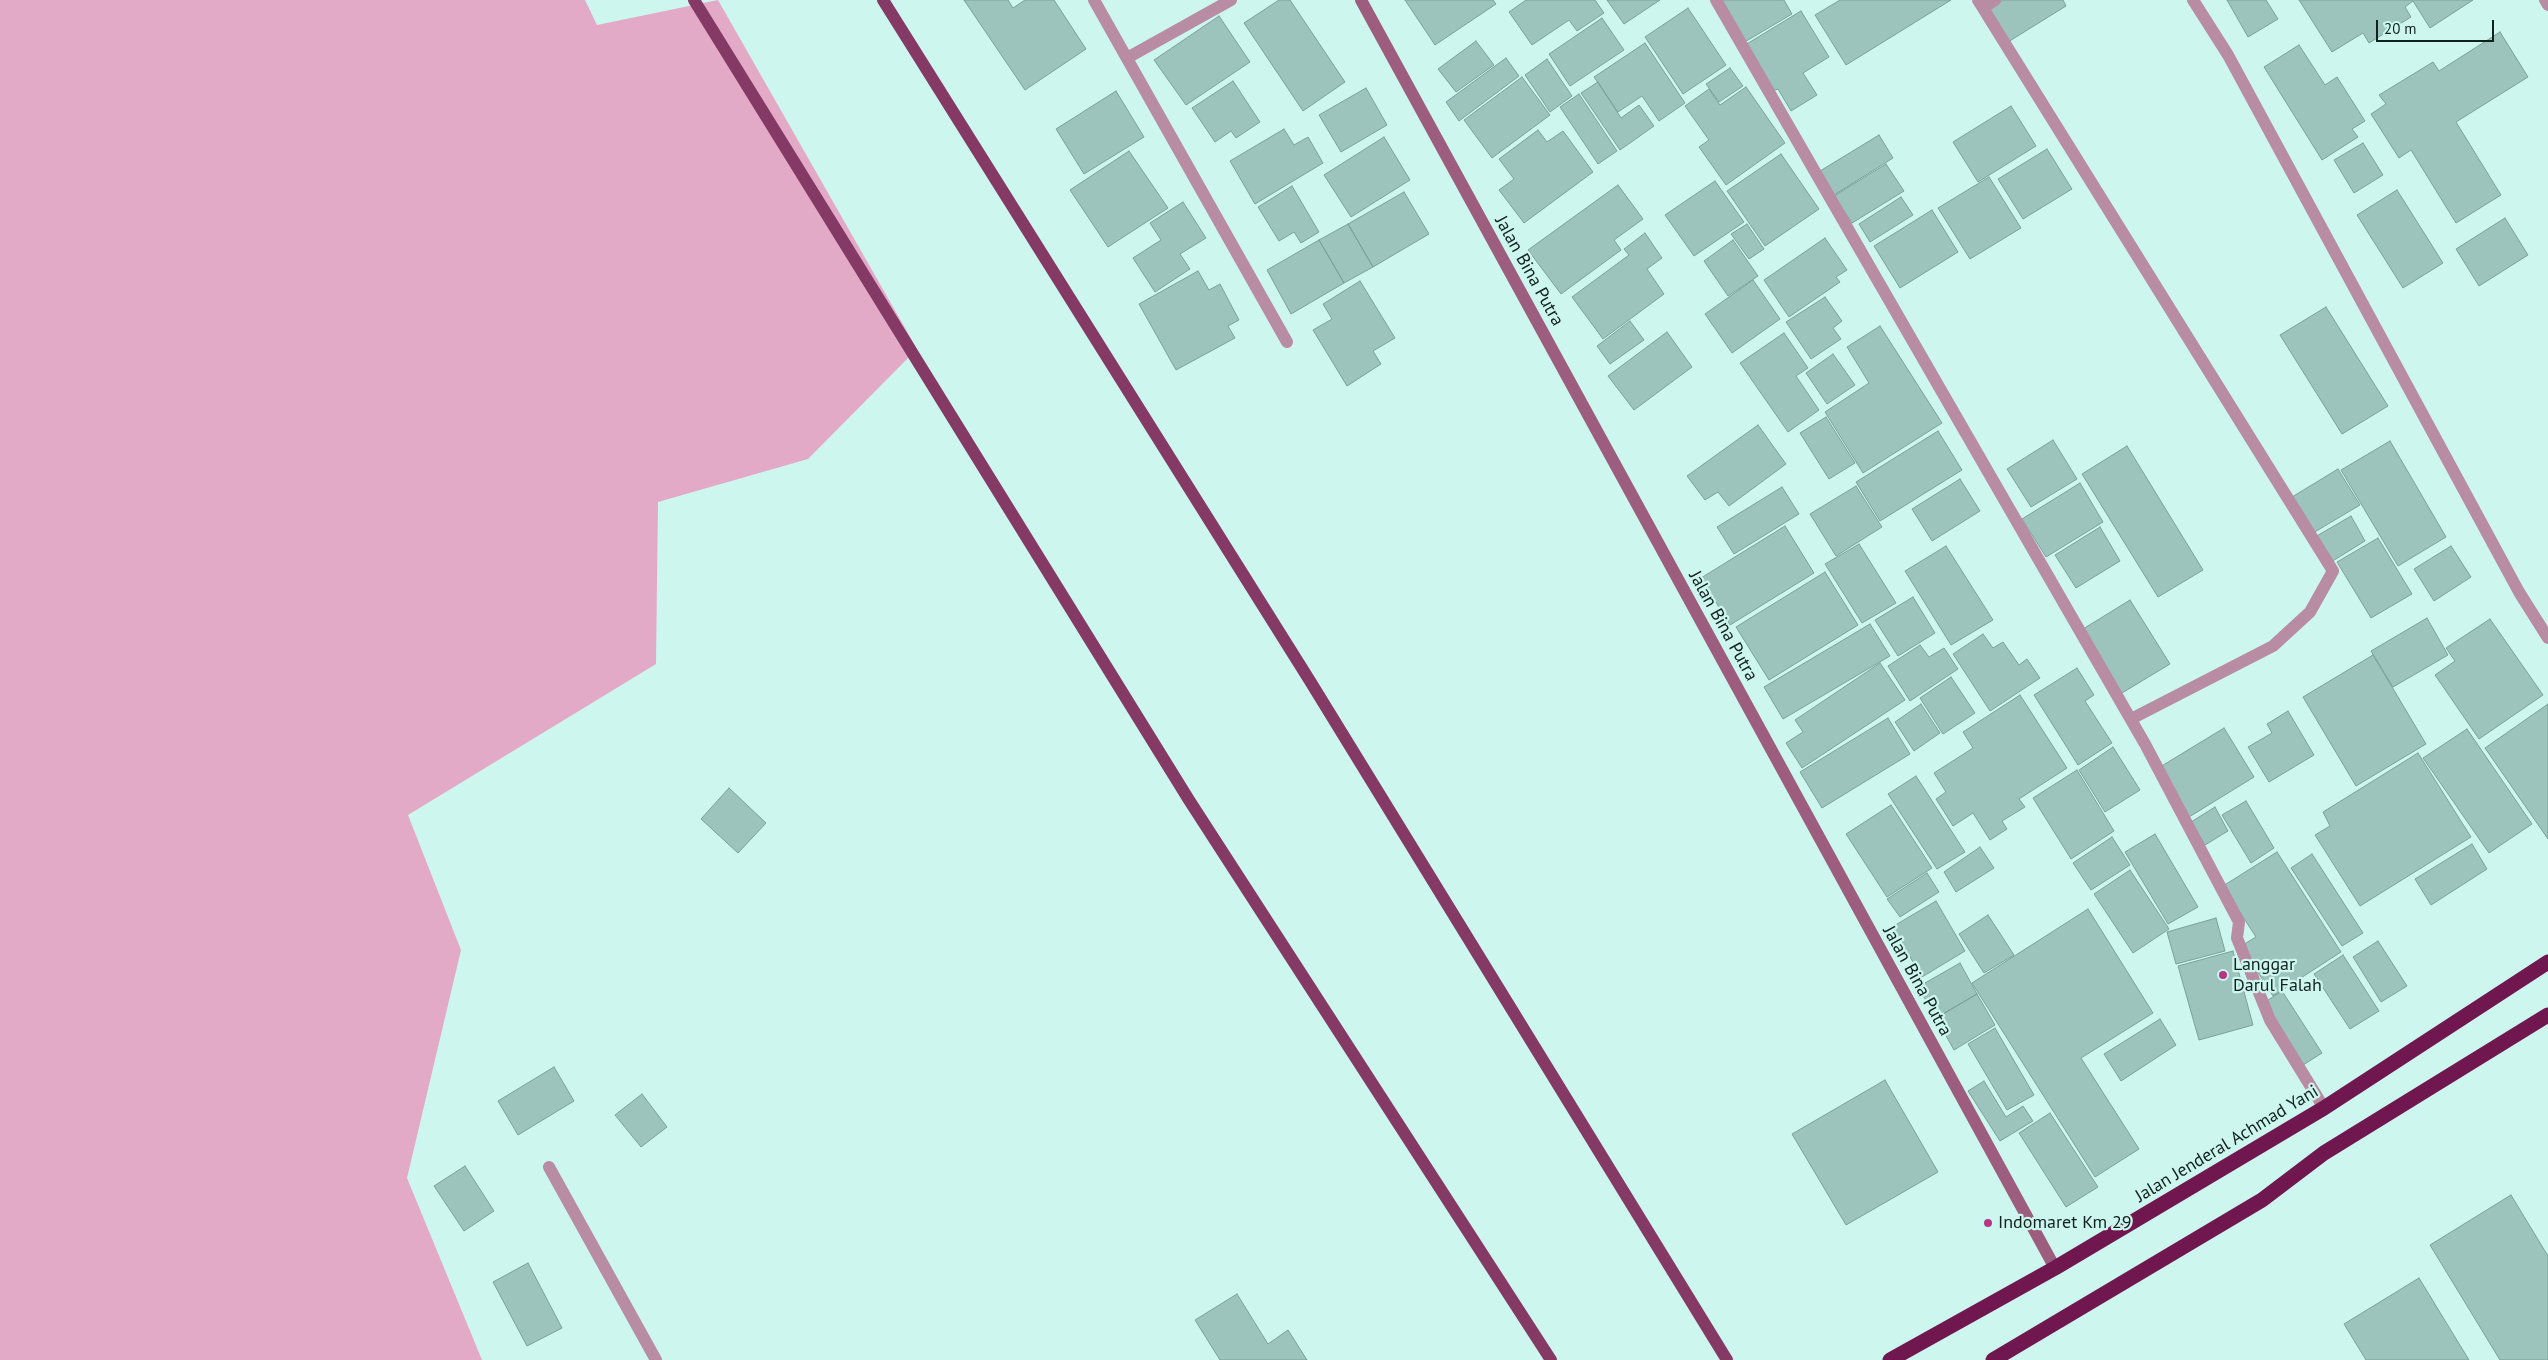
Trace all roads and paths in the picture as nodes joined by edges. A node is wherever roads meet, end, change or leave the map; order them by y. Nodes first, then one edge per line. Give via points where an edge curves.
1 (694, 0) edge
2 (883, 0) edge
3 (1094, 0) edge
4 (1231, 0) edge
5 (1361, 0) edge
6 (1716, 0) edge
7 (1995, 0) edge
8 (2193, 0) edge
9 (2545, 0) edge
10 (1980, 4) edge
11 (2548, 5) edge
12 (1127, 58) junction
13 (1287, 342) dead end
14 (2548, 638) edge
15 (2131, 719) junction
16 (2548, 962) edge
17 (2548, 1015) edge
18 (2324, 1108) junction
19 (549, 1167) dead end
20 (2055, 1268) junction
21 (656, 1360) edge
22 (1551, 1360) edge
23 (1727, 1360) edge
24 (1890, 1360) edge
25 (1993, 1360) edge

1 - 22 main road via 1189,800
2 - 23 main road via 1310,681
3 - 12 street
4 - 12 street
5 - 20 street, Jalan Bina Putra
6 - 15 street
7 - 10 street
8 - 14 street via 2228,55 2519,592
9 - 11 street
10 - 15 street via 2333,571 2310,612 2273,646
12 - 13 street
15 - 18 street via 2239,922 2237,938 2270,1020
16 - 18 highway, Jalan Jenderal Achmad Yani
17 - 25 highway via 2324,1153 2262,1200
18 - 20 highway, Jalan Jenderal Achmad Yani
19 - 21 street
20 - 24 highway, Jalan Jenderal Achmad Yani

